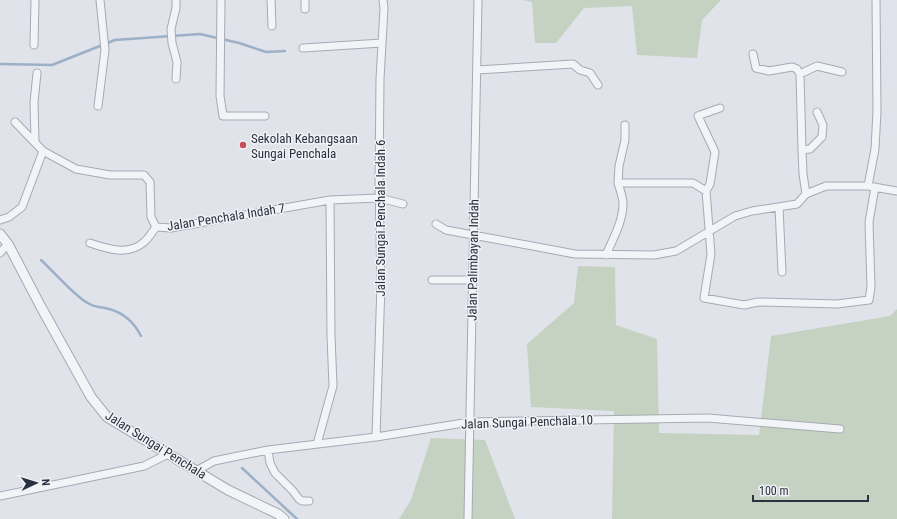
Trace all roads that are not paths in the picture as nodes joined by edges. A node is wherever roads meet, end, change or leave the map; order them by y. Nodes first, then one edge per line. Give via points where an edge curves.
1 (35, 0) edge
2 (100, 0) edge
3 (176, 0) edge
4 (221, 0) edge
5 (271, 0) edge
6 (306, 0) edge
7 (383, 0) edge
8 (478, 0) edge
9 (876, 0) edge
10 (305, 9) dead end
11 (272, 26) dead end
12 (382, 43) junction
13 (34, 45) dead end
14 (303, 48) dead end
15 (753, 54) dead end
16 (477, 70) junction
17 (842, 72) dead end
18 (37, 73) dead end
19 (800, 74) junction
20 (176, 79) dead end
21 (598, 85) dead end
22 (98, 106) dead end
23 (720, 108) dead end
24 (817, 112) dead end
25 (265, 116) dead end
26 (15, 122) dead end
27 (625, 125) dead end
28 (35, 141) junction
29 (802, 150) junction
30 (43, 151) junction
31 (618, 183) junction
32 (872, 186) junction
33 (706, 191) junction
34 (897, 191) edge
35 (806, 194) junction
36 (379, 198) junction
37 (330, 200) junction
38 (403, 204) dead end
39 (779, 207) junction
40 (0, 220) edge
41 (436, 224) dead end
42 (156, 227) junction
43 (710, 231) junction
44 (0, 234) edge
45 (473, 235) junction
46 (90, 243) dead end
47 (8, 244) junction
48 (0, 253) edge
49 (606, 255) junction
50 (782, 272) dead end
51 (432, 280) dead end
52 (473, 280) junction
53 (470, 422) junction
54 (840, 429) dead end
55 (376, 437) junction
56 (317, 444) junction
57 (268, 450) junction
58 (168, 454) junction
59 (196, 471) junction
60 (0, 496) edge
61 (308, 501) dead end
62 (284, 519) edge
63 (468, 519) edge

1 - 13 street
2 - 22 street via 105,50
3 - 20 street via 171,29 177,62
4 - 25 street via 220,96 223,116
5 - 11 street
6 - 10 street
7 - 12 street, Jalan Sungai Penchala Indah 6
8 - 16 street, Jalan Palimbayan Indah
9 - 32 street via 877,111
12 - 14 street
12 - 36 street, Jalan Sungai Penchala Indah 6
15 - 19 street via 756,68 769,71 792,67
16 - 21 street via 573,64 590,74
16 - 45 street, Jalan Palimbayan Indah
17 - 19 street via 817,66
18 - 28 street via 34,102
19 - 29 street
23 - 33 street via 698,116 715,152 710,184
24 - 29 street via 823,125 822,137 810,149
26 - 28 street, Jalan Penchala Indah 7
27 - 31 street
28 - 30 street, Jalan Penchala Indah 7
29 - 35 street
30 - 40 street via 22,208
30 - 42 street, Jalan Penchala Indah 7 via 76,169 110,175 144,175 150,182 151,217
31 - 33 street via 693,183
31 - 49 street via 623,206
32 - 34 street
32 - 35 street via 826,186
32 - 43 street via 869,222 869,300 837,304 758,302 744,305 704,298 711,254
33 - 43 street
35 - 39 street via 797,204
36 - 37 street, Jalan Penchala Indah 7
36 - 38 street, Jalan Penchala Indah 7
36 - 55 street, Jalan Sungai Penchala Indah 6 via 381,284
37 - 42 street, Jalan Penchala Indah 7 via 171,228
37 - 56 street via 333,386
39 - 43 street via 735,216
39 - 50 street
41 - 45 street via 446,230
42 - 46 street via 144,243 134,248 109,250
43 - 49 street via 676,251 654,255
44 - 47 street, Jalan Sungai Penchala
45 - 49 street via 576,254
45 - 52 street, Jalan Palimbayan Indah
47 - 48 street
47 - 58 street, Jalan Sungai Penchala via 79,376 101,411
51 - 52 street
52 - 53 street, Jalan Palimbayan Indah
53 - 54 street, Jalan Sungai Penchala 10 via 708,418
53 - 55 street, Jalan Sungai Penchala 10
53 - 63 street, Jalan Palimbayan Indah
55 - 56 street, Jalan Sungai Penchala 10
56 - 57 street, Jalan Sungai Penchala 10
57 - 59 street, Jalan Sungai Penchala 10 via 214,461
57 - 61 street via 275,473 299,499
58 - 59 street, Jalan Sungai Penchala
58 - 60 street via 144,466
59 - 62 street, Jalan Sungai Penchala

